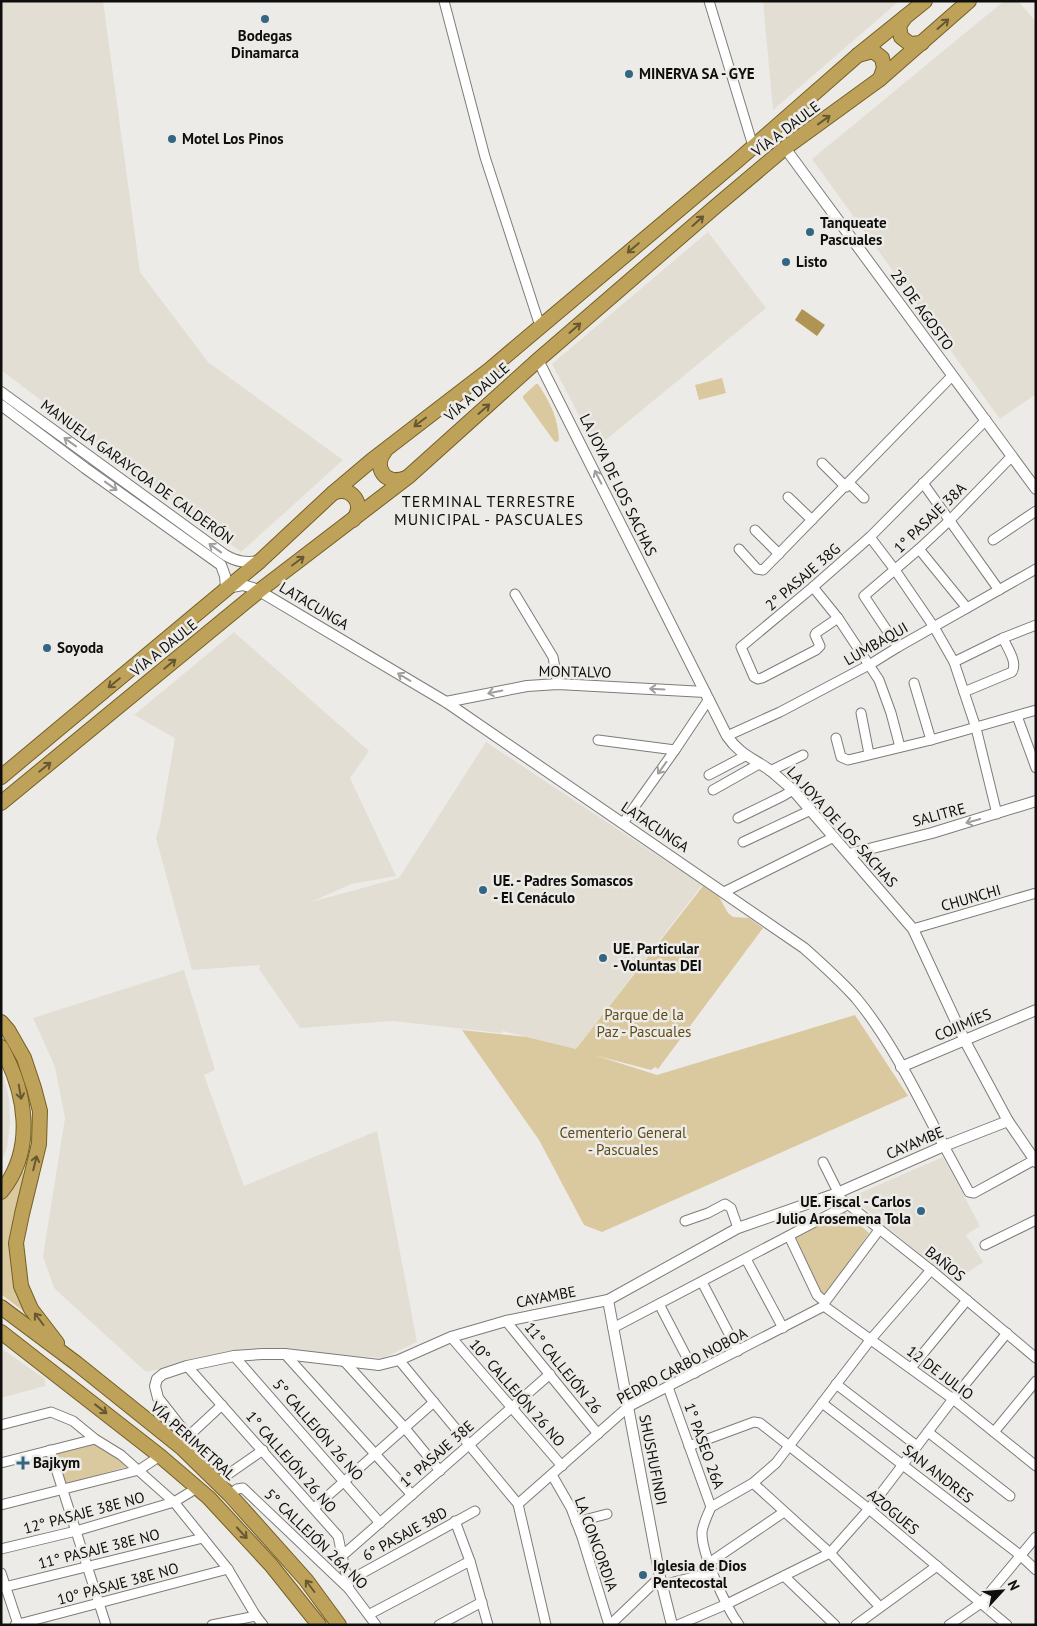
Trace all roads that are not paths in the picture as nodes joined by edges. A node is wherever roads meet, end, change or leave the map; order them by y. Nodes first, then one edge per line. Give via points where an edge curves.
1 (444, 1) edge
2 (709, 1) edge
3 (925, 1) edge
4 (970, 1) edge
5 (905, 16) junction
6 (922, 43) junction
7 (858, 55) junction
8 (880, 79) junction
9 (753, 146) junction
10 (785, 148) junction
11 (540, 326) junction
12 (538, 360) junction
13 (952, 376) junction
14 (1, 392) edge
15 (1, 405) edge
16 (986, 420) junction
17 (389, 446) junction
18 (1012, 456) junction
19 (92, 458) junction
20 (822, 463) dead end
21 (84, 468) junction
22 (408, 477) junction
23 (923, 483) junction
24 (847, 485) junction
25 (1036, 489) edge
26 (333, 493) junction
27 (788, 497) dead end
28 (864, 498) dead end
29 (1036, 511) edge
30 (353, 520) junction
31 (812, 520) junction
32 (950, 520) junction
33 (755, 530) dead end
34 (870, 537) junction
35 (993, 540) dead end
36 (739, 549) dead end
37 (919, 549) junction
38 (779, 554) junction
39 (260, 561) junction
40 (1036, 569) edge
41 (895, 570) junction
42 (813, 587) junction
43 (226, 588) junction
44 (999, 590) junction
45 (260, 591) junction
46 (515, 594) dead end
47 (967, 608) junction
48 (838, 618) junction
49 (1036, 625) edge
50 (934, 627) junction
51 (1003, 638) junction
52 (898, 647) junction
53 (954, 662) junction
54 (869, 665) junction
55 (914, 683) dead end
56 (558, 684) junction
57 (964, 692) junction
58 (707, 696) junction
59 (446, 702) junction
60 (1036, 710) edge
61 (861, 713) dead end
62 (1016, 716) junction
63 (976, 728) junction
64 (727, 736) junction
65 (836, 738) dead end
66 (598, 740) dead end
67 (930, 740) junction
68 (900, 747) junction
69 (675, 750) junction
70 (869, 754) junction
71 (804, 755) dead end
72 (745, 756) junction
73 (760, 764) junction
74 (1036, 768) edge
75 (770, 771) junction
76 (709, 775) dead end
77 (1, 777) edge
78 (713, 790) dead end
79 (793, 790) junction
80 (1036, 801) edge
81 (3, 802) edge
82 (811, 810) junction
83 (997, 814) junction
84 (738, 818) dead end
85 (623, 823) junction
86 (834, 837) junction
87 (742, 842) dead end
88 (849, 854) junction
89 (724, 892) junction
90 (1036, 893) edge
91 (913, 929) junction
92 (1036, 1010) edge
93 (1, 1022) edge
94 (965, 1041) junction
95 (1, 1047) edge
96 (901, 1067) junction
97 (1008, 1120) junction
98 (944, 1146) junction
99 (1035, 1161) edge
100 (823, 1162) dead end
101 (1, 1192) edge
102 (836, 1193) junction
103 (849, 1204) junction
104 (1036, 1220) edge
105 (685, 1221) dead end
106 (738, 1228) junction
107 (879, 1230) junction
108 (789, 1236) junction
109 (985, 1245) dead end
110 (746, 1259) junction
111 (931, 1270) junction
112 (702, 1282) junction
113 (608, 1300) junction
114 (967, 1300) junction
115 (659, 1304) junction
116 (824, 1304) junction
117 (1, 1307) edge
118 (506, 1321) junction
119 (613, 1328) junction
120 (783, 1328) junction
121 (1, 1332) edge
122 (1007, 1333) junction
123 (452, 1337) junction
124 (871, 1339) junction
125 (738, 1351) junction
126 (285, 1354) junction
127 (234, 1356) junction
128 (68, 1358) junction
129 (1036, 1358) edge
130 (399, 1360) junction
131 (345, 1362) junction
132 (187, 1366) junction
133 (911, 1368) junction
134 (695, 1373) junction
135 (550, 1374) junction
136 (1036, 1381) edge
137 (836, 1384) junction
138 (668, 1387) junction
139 (953, 1399) junction
140 (434, 1402) junction
141 (822, 1403) junction
142 (222, 1405) junction
143 (628, 1407) junction
144 (512, 1408) junction
145 (1, 1425) edge
146 (404, 1427) junction
147 (928, 1432) junction
148 (994, 1432) junction
149 (598, 1434) junction
150 (187, 1435) junction
151 (95, 1439) junction
152 (469, 1445) junction
153 (689, 1446) junction
154 (789, 1446) junction
155 (917, 1446) junction
156 (50, 1450) junction
157 (263, 1450) junction
158 (375, 1454) junction
159 (160, 1456) junction
160 (194, 1460) junction
161 (1034, 1461) edge
162 (1, 1463) edge
163 (903, 1465) junction
164 (562, 1466) junction
165 (140, 1470) junction
166 (440, 1471) junction
167 (552, 1475) junction
168 (344, 1481) junction
169 (217, 1482) junction
170 (753, 1483) junction
171 (197, 1488) junction
172 (62, 1490) junction
173 (230, 1495) junction
174 (412, 1495) junction
175 (1010, 1496) dead end
176 (174, 1502) junction
177 (518, 1504) junction
178 (1, 1505) edge
179 (712, 1507) junction
180 (314, 1508) junction
181 (868, 1509) junction
182 (475, 1511) dead end
183 (784, 1512) junction
184 (607, 1514) dead end
185 (455, 1521) junction
186 (576, 1522) junction
187 (380, 1523) junction
188 (76, 1531) junction
189 (1036, 1537) edge
190 (203, 1538) junction
191 (1, 1549) edge
192 (830, 1554) junction
193 (343, 1555) junction
194 (1020, 1555) junction
195 (470, 1561) junction
196 (709, 1563) junction
197 (87, 1566) junction
198 (937, 1566) junction
199 (228, 1569) junction
200 (1036, 1570) edge
201 (714, 1572) junction
202 (1, 1573) edge
203 (784, 1576) junction
204 (661, 1581) junction
205 (349, 1585) junction
206 (4, 1588) edge
207 (482, 1602) junction
208 (99, 1603) junction
209 (981, 1603) junction
210 (727, 1604) junction
211 (880, 1607) junction
212 (370, 1614) junction
213 (256, 1616) junction
214 (17, 1624) edge
215 (106, 1625) edge
216 (212, 1625) edge
217 (263, 1625) edge
218 (318, 1625) edge
219 (339, 1625) edge
220 (376, 1625) edge
221 (439, 1625) edge
222 (488, 1625) edge
223 (546, 1625) edge
224 (609, 1625) edge
225 (672, 1625) edge
226 (678, 1625) edge
227 (739, 1625) edge
228 (836, 1625) edge
229 (856, 1625) edge
230 (949, 1625) edge
231 (1007, 1625) edge

1 - 11 street via 485,157
2 - 9 street
3 - 5 highway, VÍA A DAULE
6 -> 4 highway, VÍA A DAULE
5 - 6 highway via 899,26 901,37 910,44
5 - 7 highway, VÍA A DAULE
6 - 8 highway, VÍA A DAULE
7 - 8 highway via 873,51 879,54 884,63
7 - 9 highway, VÍA A DAULE
10 -> 8 highway, VÍA A DAULE
9 -> 11 highway, VÍA A DAULE
12 -> 10 highway, VÍA A DAULE
10 - 13 street, 28 DE AGOSTO
11 -> 17 highway, VÍA A DAULE via 489,370
22 -> 12 highway, VÍA A DAULE
58 -> 12 street, LA JOYA DE LOS SACHAS
13 - 16 street, 28 DE AGOSTO
13 - 24 street
19 -> 14 street, MANUELA GARAYCOA DE CALDERÓN
15 - 21 street, MANUELA GARAYCOA DE CALDERÓN
16 - 18 street, 28 DE AGOSTO
16 - 23 street, 2° PASAJE 38G
17 - 22 highway via 380,459 383,474 396,481
17 - 26 highway, VÍA A DAULE
18 - 25 street, 28 DE AGOSTO
18 - 32 street, 1° PASAJE 38A
19 - 21 street
39 -> 19 street, MANUELA GARAYCOA DE CALDERÓN via 234,560
20 - 24 street
21 -> 43 street, MANUELA GARAYCOA DE CALDERÓN via 221,565
22 - 30 highway, VÍA A DAULE
23 - 32 street
23 - 34 street, 2° PASAJE 38G
24 - 28 street
24 - 31 street
26 - 30 highway via 347,491 355,497 358,511
26 - 39 highway, VÍA A DAULE
27 - 31 street
29 - 35 street
45 -> 30 highway, VÍA A DAULE
31 - 38 street
32 - 37 street, 1° PASAJE 38A
32 - 44 street
33 - 38 street
34 - 41 street
34 - 42 street, 2° PASAJE 38G
36 - 38 street via 759,570
37 - 41 street, 1° PASAJE 38A
37 - 47 street
39 - 43 highway, VÍA A DAULE
40 - 44 street, LUMBAQUI
41 - 50 street
41 - 52 street, 1° PASAJE 38A via 864,596
42 - 48 street
42 - 48 street, 2° PASAJE 38G via 741,647 754,677 762,678 816,650 820,646 816,632
43 - 45 street, LATACUNGA via 243,585
43 -> 77 highway, VÍA A DAULE
44 - 47 street, LUMBAQUI
59 -> 45 street, LATACUNGA
81 -> 45 highway, VÍA A DAULE
46 - 56 street via 553,657
47 - 50 street, LUMBAQUI
48 - 54 street
49 - 51 street
50 - 52 street, LUMBAQUI
50 - 53 street
51 - 53 street
51 - 57 street via 1014,663 1012,672
52 - 54 street, LUMBAQUI
53 - 57 street
54 - 64 street, LUMBAQUI
54 - 68 street via 879,680
55 - 67 street
58 -> 56 street, MONTALVO
56 -> 59 street, MONTALVO via 527,686
57 - 63 street
58 - 64 street, LA JOYA DE LOS SACHAS
58 - 69 street
59 - 85 street, LATACUNGA
60 - 62 street
61 - 70 street
62 - 63 street
62 - 74 street
63 - 67 street
63 - 83 street
64 - 72 street, LA JOYA DE LOS SACHAS
65 - 70 street via 839,753 844,759
66 - 69 street
67 - 68 street
68 - 70 street
69 -> 85 street
71 - 75 street
72 - 73 street, LA JOYA DE LOS SACHAS
72 - 76 street
73 - 75 street, LA JOYA DE LOS SACHAS
73 - 78 street
75 - 79 street, LA JOYA DE LOS SACHAS
79 - 82 street, LA JOYA DE LOS SACHAS
79 - 84 street
80 - 83 street, SALITRE
82 - 86 street, LA JOYA DE LOS SACHAS
82 - 87 street
83 -> 88 street, SALITRE
85 - 89 street, LATACUNGA
86 - 88 street, LA JOYA DE LOS SACHAS
86 - 89 street
88 - 91 street, LA JOYA DE LOS SACHAS
89 - 96 street, LATACUNGA via 831,971 869,1016
90 - 91 street, CHUNCHI
91 - 94 street, LA JOYA DE LOS SACHAS
92 - 94 street, COJIMÍES
128 -> 93 highway via 31,1309 22,1286 16,1243 39,1144 40,1111 24,1058
94 - 96 street, COJIMÍES
94 - 97 street, LA JOYA DE LOS SACHAS
95 -> 101 highway via 18,1083 24,1134 13,1172
96 - 98 street, LATACUNGA
97 - 98 street, CAYAMBE
97 - 99 street, LA JOYA DE LOS SACHAS
98 - 99 street, LATACUNGA via 969,1192 974,1193
98 - 102 street, CAYAMBE
100 - 102 street
102 - 103 street, BAÑOS
102 - 106 street, CAYAMBE
103 - 107 street, BAÑOS
103 - 108 street
104 - 109 street
105 - 106 street via 725,1204 731,1208
106 - 113 street, CAYAMBE
107 - 111 street, BAÑOS
107 - 116 street, PEDRO CARBO NOBOA
108 - 110 street
108 - 116 street, 12 DE JULIO
110 - 112 street
110 - 120 street
111 - 114 street, BAÑOS
111 - 124 street
112 - 115 street
112 - 125 street
113 - 118 street, CAYAMBE
113 - 119 street, SHUSHUFINDI
114 - 122 street, BAÑOS
114 - 133 street
115 - 119 street
115 - 134 street
116 - 120 street, PEDRO CARBO NOBOA
116 - 124 street, 12 DE JULIO
117 - 128 highway, VÍA PERIMETRAL
118 - 123 street, CAYAMBE
118 - 135 street, 11° CALLEJÓN 26
119 - 143 street, SHUSHUFINDI
120 - 125 street, PEDRO CARBO NOBOA
121 -> 159 highway
122 - 129 street, BAÑOS
122 - 139 street
123 - 130 street, CAYAMBE
123 - 144 street, 10° CALLEJÓN 26 NO
124 - 133 street, 12 DE JULIO
124 - 137 street
125 - 134 street, PEDRO CARBO NOBOA
126 - 127 street, CAYAMBE
126 - 131 street, CAYAMBE
126 - 158 street, 5° CALLEJÓN 26 NO
127 - 132 street, CAYAMBE
127 - 168 street, 5° CALLEJÓN 26 NO
128 - 160 highway, VÍA PERIMETRAL
130 - 131 street, CAYAMBE via 379,1365
130 - 140 street
131 - 146 street
132 - 142 street, 1° CALLEJÓN 26 NO
132 - 150 street, CAYAMBE via 163,1374 155,1386 158,1398
133 - 139 street, 12 DE JULIO
134 - 138 street, PEDRO CARBO NOBOA
135 - 144 street, 1° PASAJE 38E
135 - 149 street, 11° CALLEJÓN 26
136 - 148 street
137 - 141 street
137 - 155 street
138 - 143 street, PEDRO CARBO NOBOA
138 - 153 street, 1° PASEO 26A
139 - 147 street
139 - 148 street, 12 DE JULIO
140 - 146 street
140 - 152 street
141 - 154 street
141 - 163 street, SAN ANDRES
142 - 150 street
142 - 157 street, 1° CALLEJÓN 26 NO
143 - 149 street, PEDRO CARBO NOBOA
143 - 204 street, SHUSHUFINDI
144 - 152 street, 1° PASAJE 38E
144 - 164 street, 10° CALLEJÓN 26 NO
145 - 151 street via 51,1412 73,1422
146 - 158 street
146 - 166 street
147 - 155 street
147 - 175 street
148 - 161 street, 12 DE JULIO
149 - 164 street, PEDRO CARBO NOBOA
150 - 160 street, CAYAMBE via 194,1449
151 - 156 street
151 - 165 street
152 - 166 street, 1° PASAJE 38E
152 - 177 street
153 - 154 street, AZOGUES via 754,1422 760,1423
153 - 179 street, 1° PASEO 26A
154 - 170 street
154 - 181 street, AZOGUES
155 - 163 street
156 - 162 street
156 - 172 street
157 - 169 street
157 - 180 street, 1° CALLEJÓN 26 NO
158 - 168 street
158 - 174 street, 5° CALLEJÓN 26 NO
159 - 165 street
159 - 171 highway
160 - 169 highway, VÍA PERIMETRAL
163 - 181 street
163 - 194 street, SAN ANDRES
164 - 167 street, PEDRO CARBO NOBOA
165 - 172 street
165 - 176 street
166 - 174 street, 1° PASAJE 38E
167 - 177 street, PEDRO CARBO NOBOA
167 - 186 street, LA CONCORDIA
168 - 180 street
168 - 187 street, 5° CALLEJÓN 26 NO
169 - 173 highway, VÍA PERIMETRAL
170 - 179 street
170 - 183 street
171 - 176 street, 12° PASAJE 38E NO
171 -> 218 highway via 271,1565
172 - 178 street
172 - 188 street
173 - 205 street, 5° CALLEJÓN 26A NO via 243,1488
219 -> 173 highway, VÍA PERIMETRAL via 306,1580
174 - 187 street, 1° PASAJE 38E
176 - 188 street, 12° PASAJE 38E NO
176 - 190 street
177 - 223 street
179 - 196 street, 1° PASEO 26A via 702,1530 703,1550
180 - 193 street, 1° CALLEJÓN 26 NO via 338,1536
181 - 192 street
181 - 198 street, AZOGUES
182 - 185 street, 6° PASAJE 38D
183 - 192 street
183 - 196 street
184 - 186 street
185 - 195 street
185 - 205 street, 6° PASAJE 38D
186 - 224 street, LA CONCORDIA
187 - 193 street, 1° PASAJE 38E
188 - 191 street, 12° PASAJE 38E NO
188 - 197 street
189 - 194 street
190 - 197 street, 11° PASAJE 38E NO
190 - 199 street
192 - 203 street
192 - 211 street
193 - 205 street, 1° CALLEJÓN 26 NO
194 - 200 street, SAN ANDRES
194 - 209 street
195 - 207 street
195 - 212 street
196 - 201 street, 1° PASEO 26A
197 - 206 street, 11° PASAJE 38E NO
197 - 208 street
198 - 209 street, AZOGUES
198 - 211 street
199 - 208 street, 10° PASAJE 38E NO
199 - 213 street
201 - 204 street
201 - 210 street, 1° PASEO 26A
202 - 206 street
203 - 210 street
203 - 228 street
204 - 224 street
204 - 225 street, SHUSHUFINDI
205 - 212 street, 5° CALLEJÓN 26A NO
206 - 214 street
207 - 221 street
207 - 222 street
208 - 214 street, 10° PASAJE 38E NO
208 - 215 street
209 - 230 street
209 - 231 street, AZOGUES
210 - 226 street
210 - 227 street, 1° PASEO 26A
211 - 229 street
212 - 220 street, 5° CALLEJÓN 26A NO
213 - 216 street
213 - 217 street

